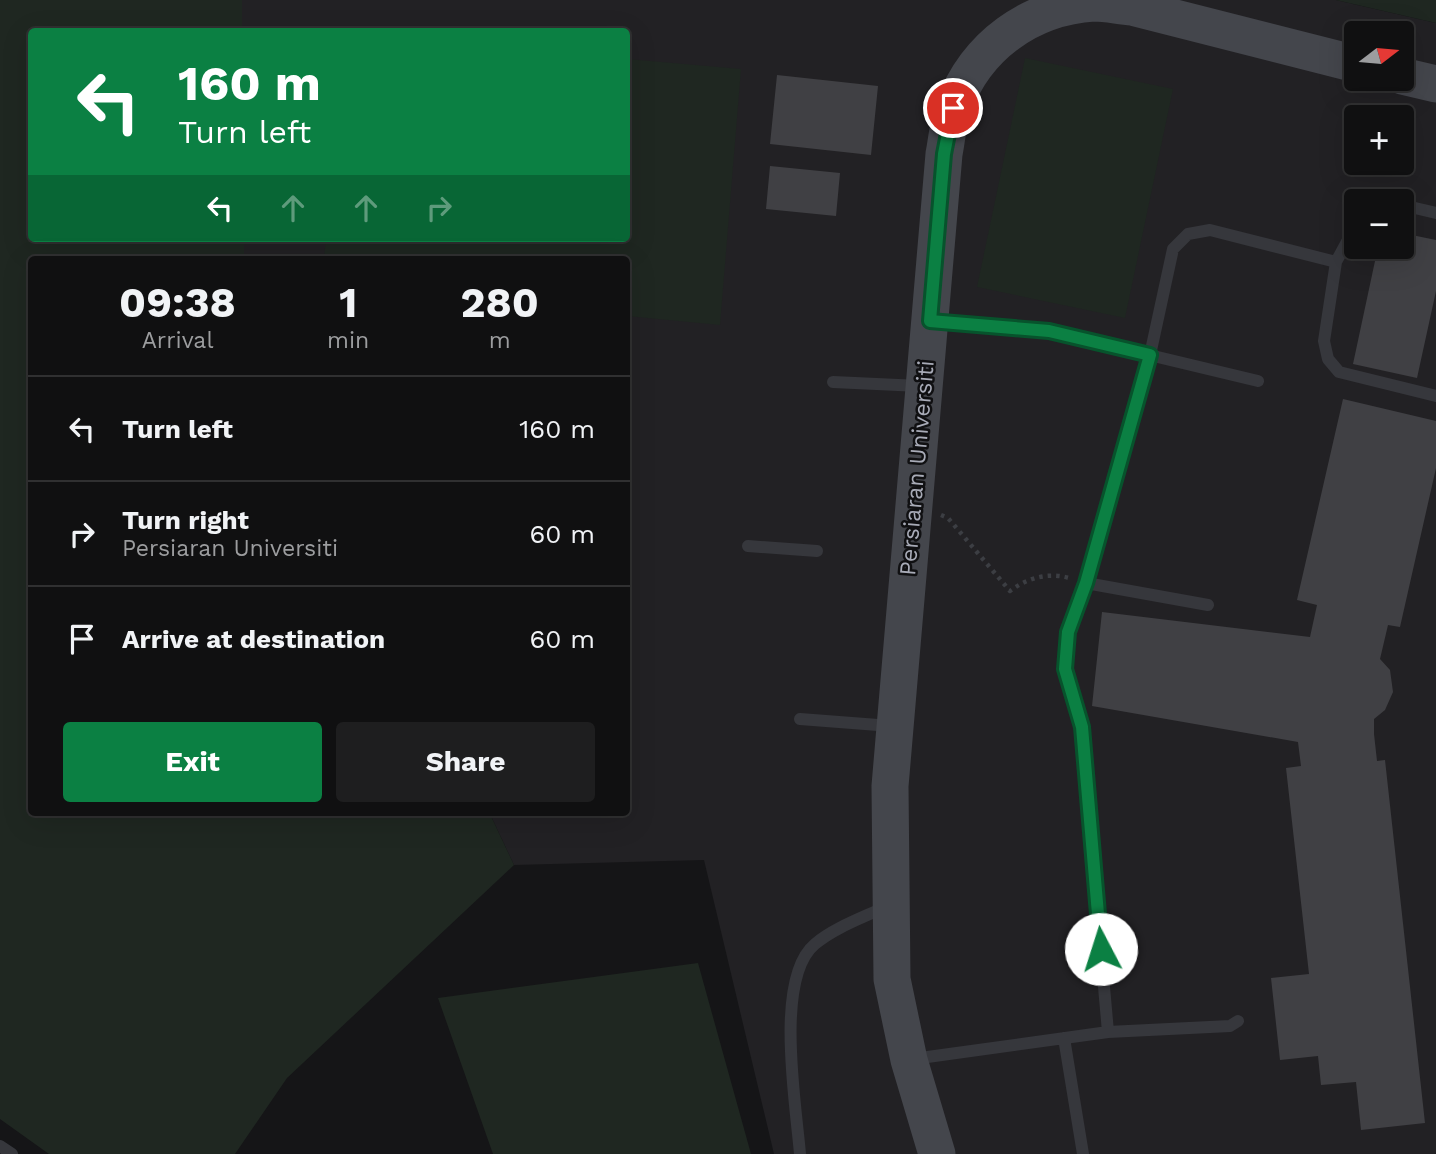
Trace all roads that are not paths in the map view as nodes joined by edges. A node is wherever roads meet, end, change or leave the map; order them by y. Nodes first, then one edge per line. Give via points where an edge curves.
1 (1344, 61) edge
2 (1414, 79) edge
3 (1436, 84) edge
4 (1414, 208) edge
5 (1436, 213) edge
6 (1344, 247) edge
7 (1336, 262) junction
8 (930, 321) junction
9 (1150, 355) junction
10 (1258, 381) dead end
11 (833, 382) dead end
12 (924, 386) junction
13 (1436, 396) edge
14 (748, 546) dead end
15 (817, 551) dead end
16 (1086, 583) junction
17 (1208, 606) dead end
18 (800, 719) dead end
19 (895, 726) junction
20 (891, 904) junction
21 (1238, 1021) dead end
22 (1108, 1032) junction
23 (1064, 1038) junction
24 (909, 1060) junction
25 (0, 1146) edge
26 (12, 1154) edge
27 (800, 1154) edge
28 (937, 1154) edge
29 (1083, 1154) edge

1 - 8 street, Persiaran Universiti via 1132,8 1095,3 1032,17 999,40 971,70 953,108 944,154
2 - 3 street
4 - 5 lane
6 - 7 lane
7 - 9 lane via 1210,230 1188,234 1173,249
7 - 13 lane via 1324,341 1333,367
8 - 9 lane via 1049,331
8 - 12 street, Persiaran Universiti
9 - 10 lane
9 - 16 lane
11 - 12 lane
12 - 19 street, Persiaran Universiti
14 - 15 lane
16 - 17 lane
16 - 22 lane via 1068,632 1065,669 1082,727
18 - 19 lane
19 - 20 street, Persiaran Universiti via 890,786
20 - 24 street, Persiaran Universiti via 892,979
20 - 27 lane via 815,944 797,968 790,1023
21 - 22 lane via 1230,1026
22 - 23 lane
23 - 24 lane
23 - 29 lane
24 - 28 street, Persiaran Universiti
25 - 26 lane

